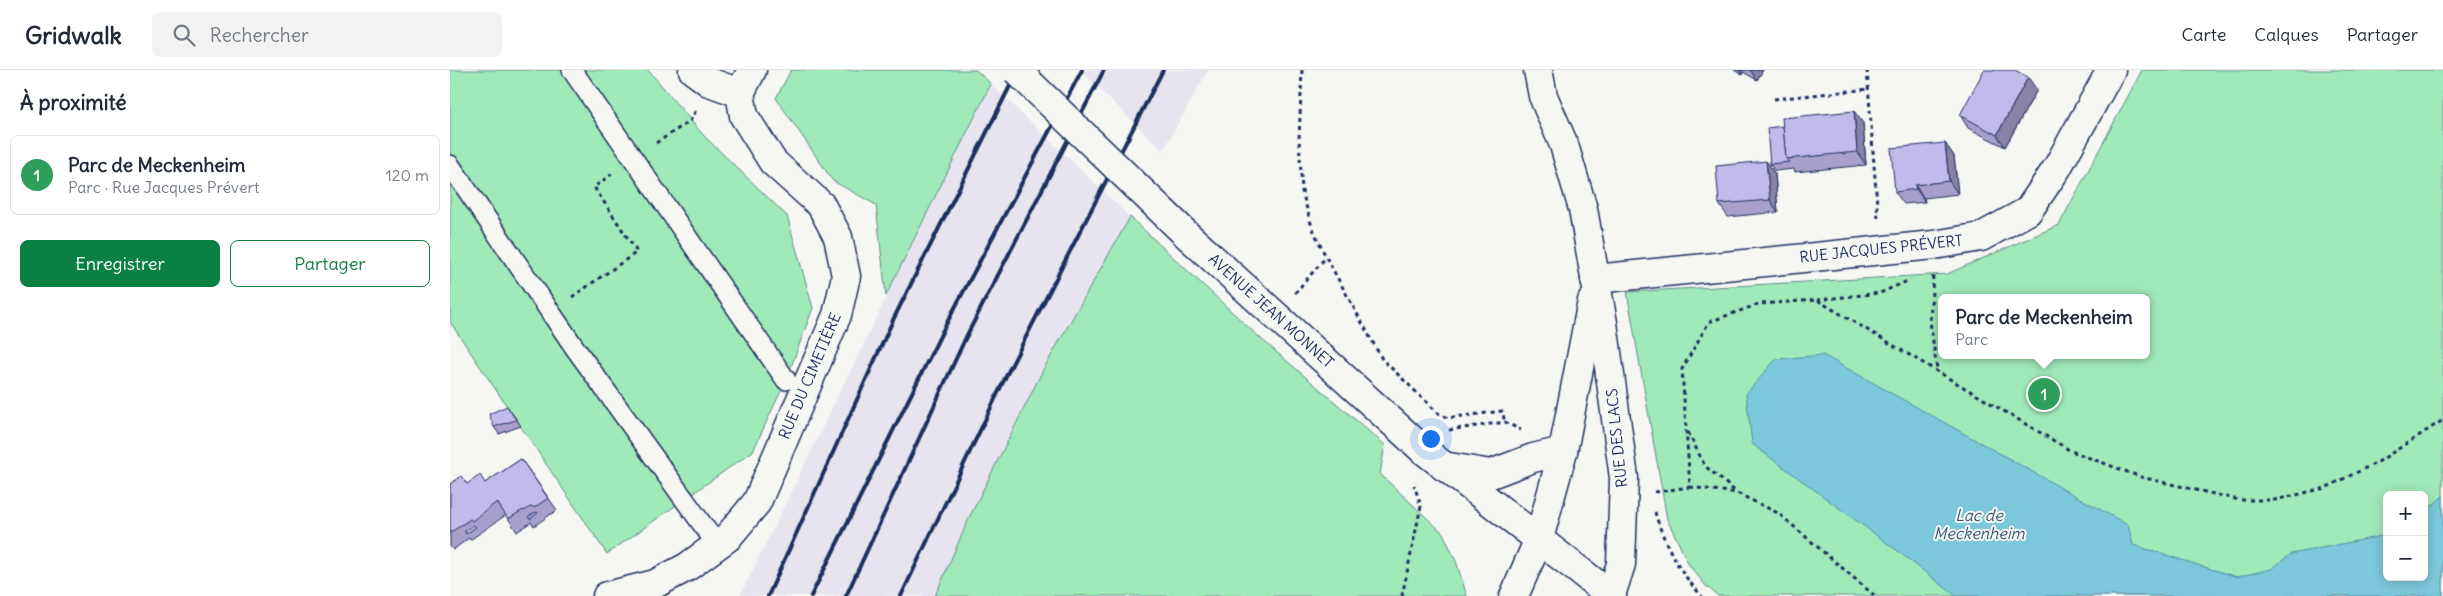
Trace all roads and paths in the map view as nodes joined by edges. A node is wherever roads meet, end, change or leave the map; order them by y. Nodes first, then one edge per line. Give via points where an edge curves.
1 (572, 70) edge
2 (693, 70) edge
3 (1016, 70) edge
4 (1302, 70) edge
5 (1538, 70) edge
6 (1867, 70) edge
7 (2111, 70) edge
8 (746, 82) edge
9 (1869, 89) junction
10 (1774, 99) dead end
11 (690, 121) dead end
12 (633, 159) junction
13 (450, 165) edge
14 (1881, 250) junction
15 (1326, 257) junction
16 (1934, 257) junction
17 (1595, 279) junction
18 (1293, 296) dead end
19 (1817, 300) junction
20 (551, 311) junction
21 (1937, 370) junction
22 (786, 380) dead end
23 (2443, 420) edge
24 (1686, 429) junction
25 (1447, 430) dead end
26 (1563, 451) junction
27 (1443, 466) junction
28 (1411, 482) dead end
29 (1690, 487) junction
30 (1650, 493) dead end
31 (1736, 493) junction
32 (1655, 511) dead end
33 (1539, 539) junction
34 (718, 546) junction
35 (607, 596) edge
36 (1402, 596) edge
37 (1514, 596) edge
38 (1611, 596) edge
39 (1702, 596) edge
40 (1875, 596) edge

1 - 12 lane
2 - 8 street, RUE DU CIMETIÈRE via 709,82
3 - 27 street, AVENUE JEAN MONNET, bridge via 1186,234
4 - 15 path via 1299,139 1302,191 1312,227
5 - 17 street, RUE DES LACS via 1543,96 1564,145 1583,208
6 - 9 path
7 - 16 street, RUE JACQUES PRÉVERT via 2057,168 2028,211 1981,238
8 - 34 street, RUE DU CIMETIÈRE via 744,116 773,162 821,205 838,237 846,276 837,315 757,502
9 - 10 path
9 - 14 path
11 - 12 path
12 - 20 path via 594,187 637,252
12 - 22 lane
13 - 20 lane
14 - 16 street, RUE JACQUES PRÉVERT
14 - 17 street, RUE JACQUES PRÉVERT
15 - 18 path
15 - 25 path via 1382,359 1438,413 1448,418 1502,412 1505,422
16 - 19 path via 1880,293
16 - 21 path via 1930,322
17 - 26 street, RUE DES LACS
17 - 38 street, RUE DES LACS via 1624,478 1622,564
19 - 21 path
19 - 24 path via 1759,304 1709,322 1682,369
20 - 34 lane
21 - 23 path via 2072,451 2140,477 2239,500 2275,500 2325,488 2378,462
24 - 29 path
24 - 31 path via 1705,466
26 - 27 street via 1491,474
26 - 33 street, RUE DES LACS
27 - 33 street, AVENUE JEAN MONNET
28 - 36 path via 1416,486 1420,506
29 - 30 path
29 - 31 path
31 - 40 path via 1778,513
32 - 39 path via 1660,529 1690,584
33 - 37 street, RUE DES LACS
33 - 38 street, AVENUE JEAN MONNET
34 - 35 street, RUE DU CIMETIÈRE via 656,584

